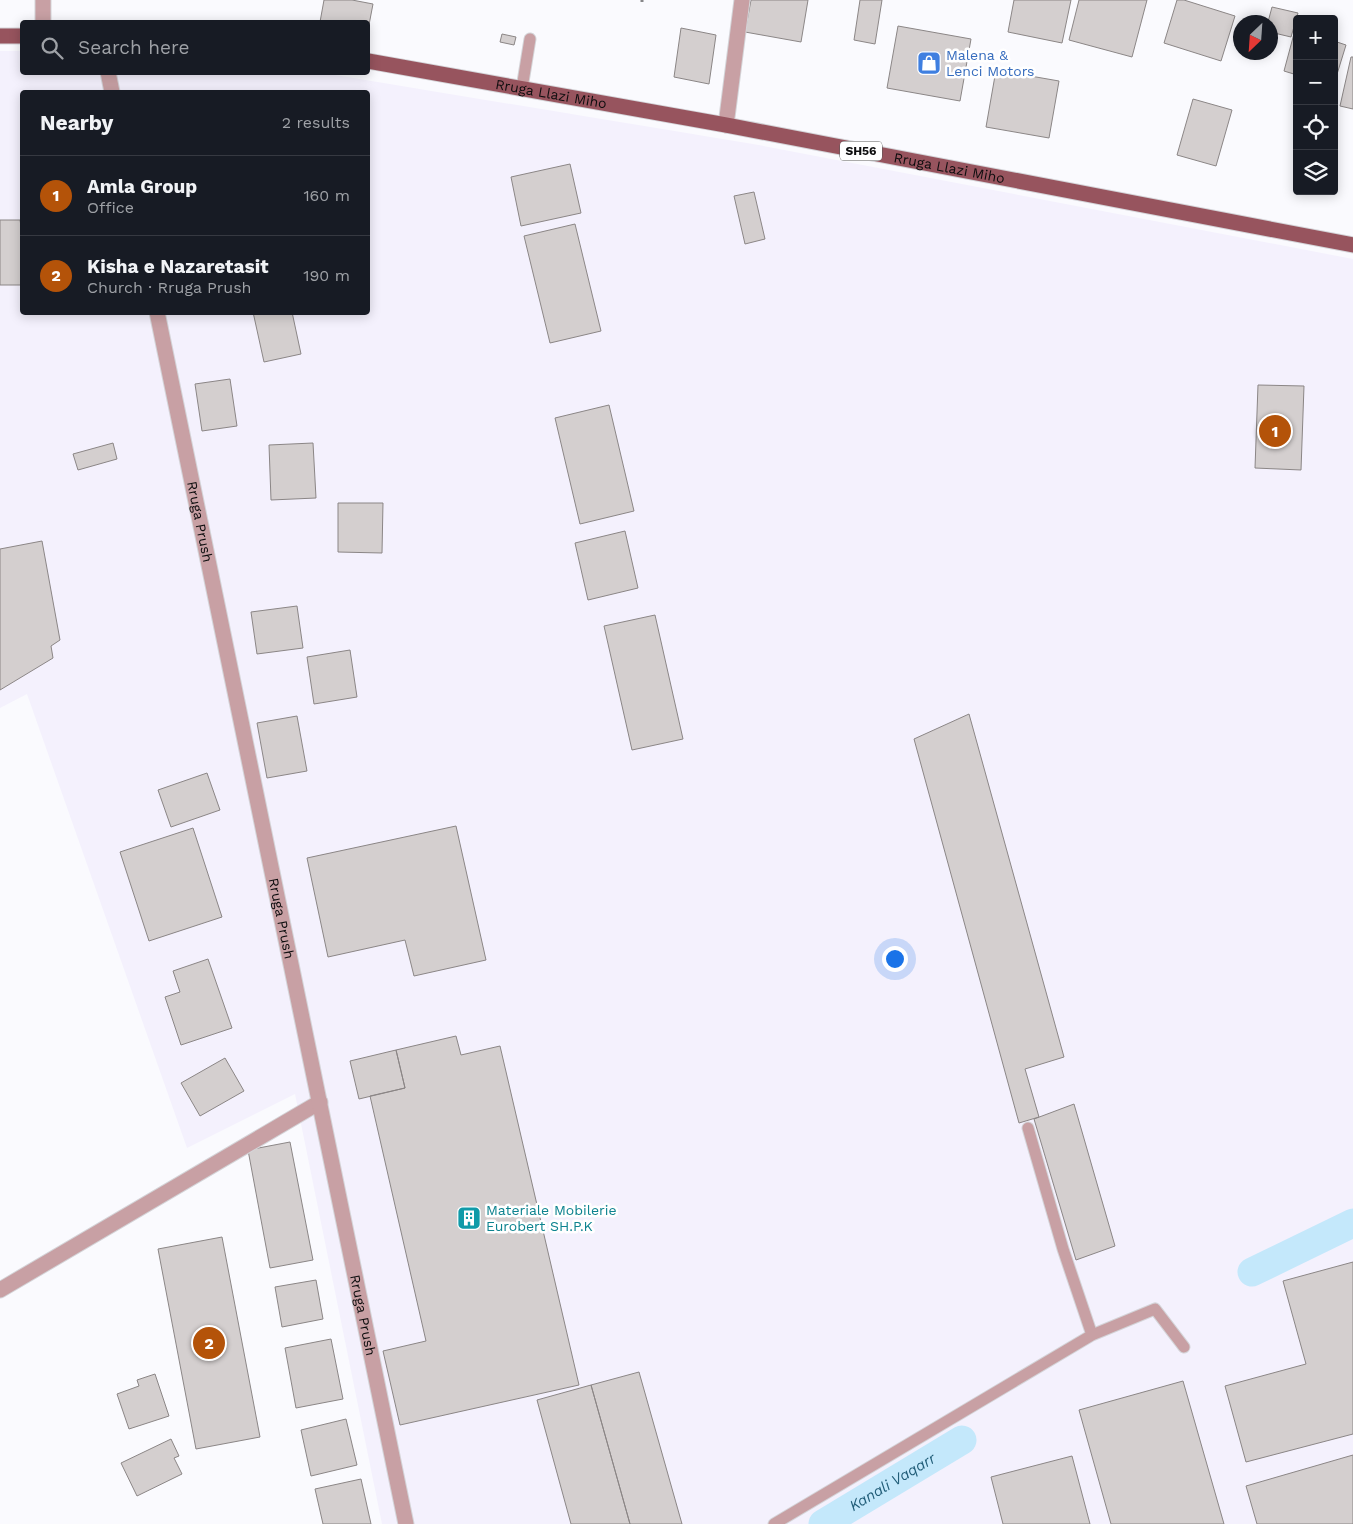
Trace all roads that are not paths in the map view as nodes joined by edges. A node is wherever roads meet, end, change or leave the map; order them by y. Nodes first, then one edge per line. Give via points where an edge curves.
1 (43, 0) edge
2 (742, 0) edge
3 (43, 20) edge
4 (0, 36) edge
5 (20, 36) edge
6 (530, 39) dead end
7 (370, 61) edge
8 (109, 75) edge
9 (522, 88) junction
10 (112, 90) edge
11 (726, 125) junction
12 (1353, 245) edge
13 (159, 315) edge
14 (320, 1102) junction
15 (1028, 1128) dead end
16 (0, 1290) edge
17 (1092, 1334) junction
18 (1184, 1346) dead end
19 (406, 1524) edge
20 (774, 1524) edge

1 - 3 street
2 - 11 street
4 - 5 main road
6 - 9 lane
7 - 9 main road, Rruga Llazi Miho / SH56
8 - 10 street
9 - 11 main road, Rruga Llazi Miho / SH56
11 - 12 main road, Rruga Llazi Miho / SH56
13 - 14 street, Rruga Prush
14 - 16 street
14 - 19 street, Rruga Prush
15 - 17 lane
17 - 18 lane via 1155,1309
17 - 20 lane

